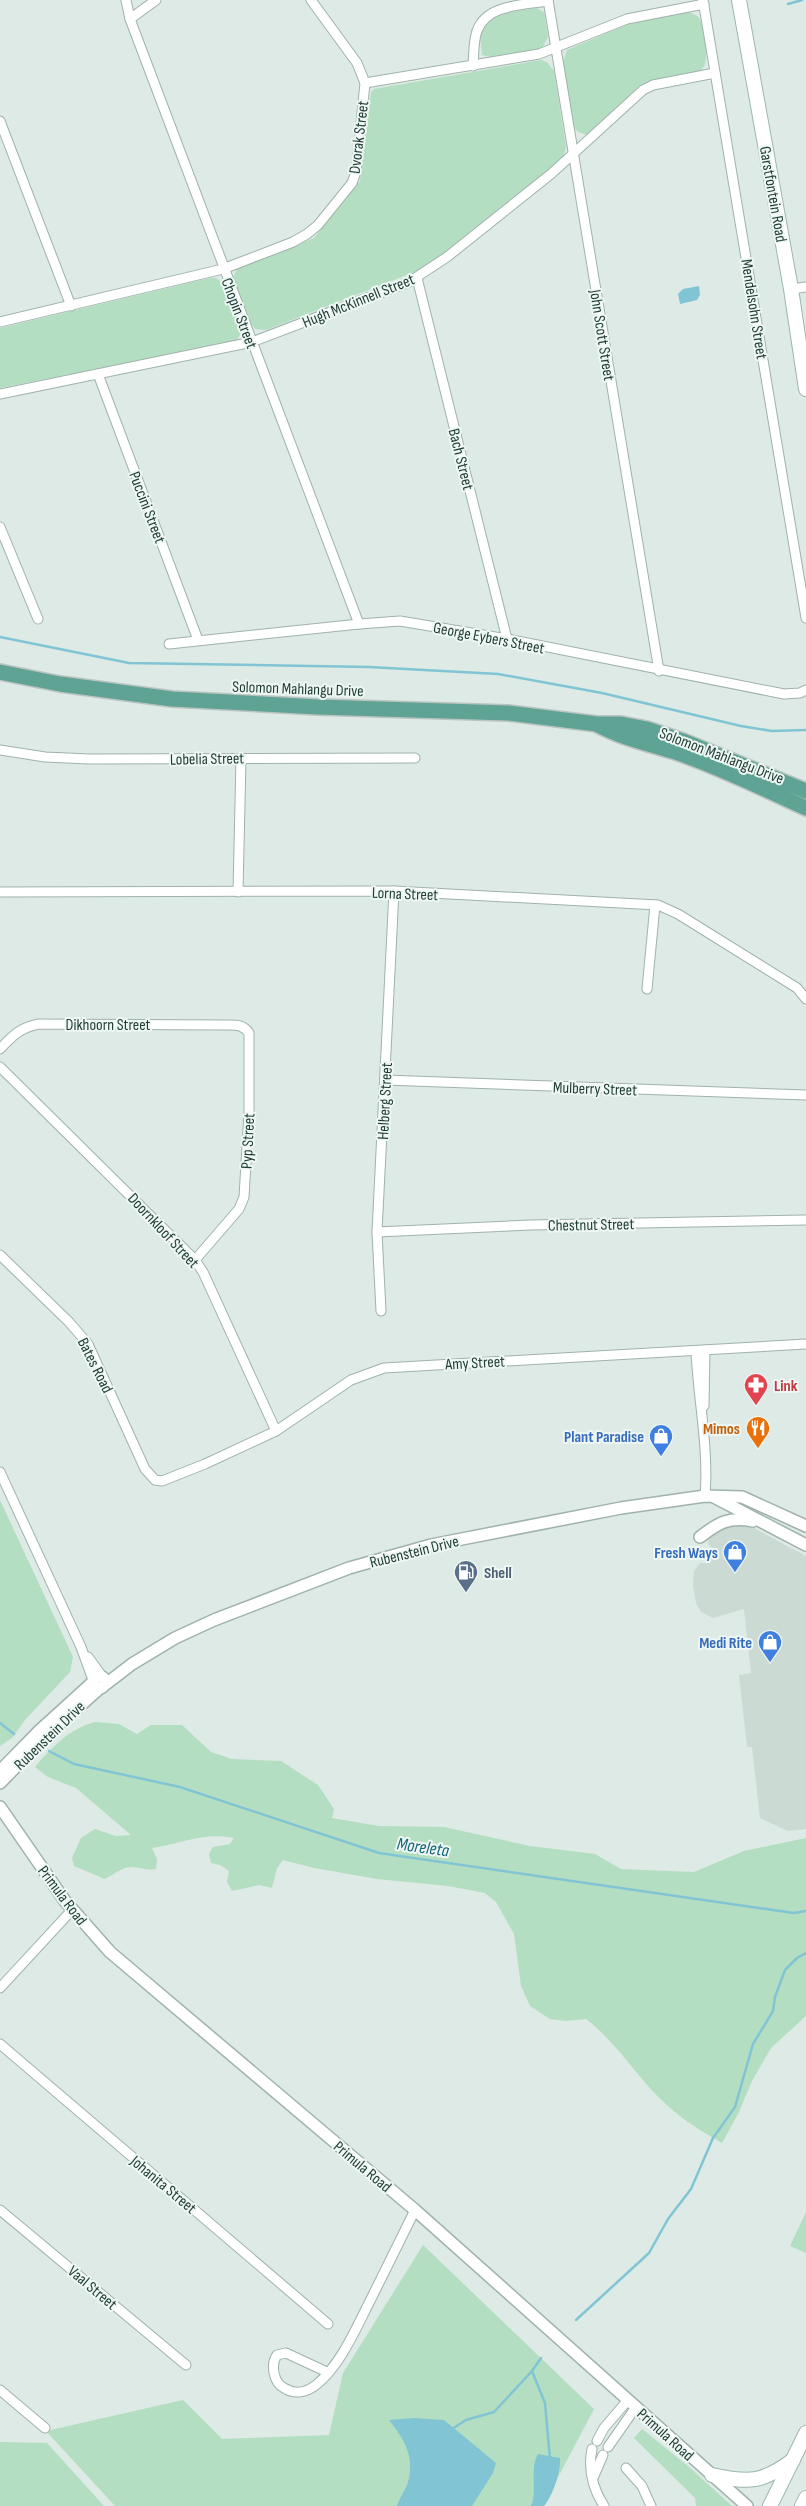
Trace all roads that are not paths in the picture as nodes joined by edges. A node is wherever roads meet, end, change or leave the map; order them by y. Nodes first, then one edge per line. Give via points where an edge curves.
1 (126, 0) edge
2 (156, 0) edge
3 (311, 0) edge
4 (739, 0) edge
5 (548, 1) edge
6 (703, 2) edge
7 (130, 19) junction
8 (555, 50) junction
9 (473, 66) junction
10 (715, 73) junction
11 (365, 83) junction
12 (0, 121) edge
13 (574, 154) junction
14 (223, 269) junction
15 (417, 278) junction
16 (806, 287) edge
17 (791, 289) junction
18 (71, 306) junction
19 (0, 322) edge
20 (252, 342) junction
21 (98, 374) junction
22 (806, 389) edge
23 (0, 394) edge
24 (0, 527) edge
25 (806, 618) edge
26 (38, 620) dead end
27 (359, 624) junction
28 (198, 640) junction
29 (506, 640) junction
30 (169, 644) dead end
31 (658, 671) junction
32 (0, 672) edge
33 (806, 690) edge
34 (597, 724) junction
35 (0, 750) edge
36 (241, 758) junction
37 (415, 758) dead end
38 (806, 791) edge
39 (806, 808) edge
40 (394, 891) junction
41 (0, 892) edge
42 (238, 892) junction
43 (655, 905) junction
44 (648, 989) dead end
45 (806, 999) edge
46 (225, 1024) joint
47 (0, 1048) edge
48 (0, 1068) edge
49 (385, 1080) junction
50 (806, 1096) edge
51 (806, 1220) edge
52 (377, 1232) junction
53 (0, 1255) edge
54 (195, 1260) junction
55 (380, 1311) dead end
56 (806, 1344) edge
57 (700, 1350) junction
58 (276, 1431) junction
59 (0, 1472) edge
60 (173, 1478) joint
61 (709, 1496) junction
62 (767, 1524) junction
63 (806, 1526) edge
64 (700, 1537) dead end
65 (806, 1545) edge
66 (99, 1681) junction
67 (0, 1771) edge
68 (0, 1783) edge
69 (0, 1807) edge
70 (72, 1910) junction
71 (0, 1988) edge
72 (0, 2044) edge
73 (0, 2210) edge
74 (415, 2210) junction
75 (328, 2324) dead end
76 (186, 2365) dead end
77 (327, 2372) junction
78 (0, 2390) edge
79 (632, 2403) junction
80 (45, 2428) dead end
81 (806, 2433) edge
82 (793, 2460) junction
83 (626, 2468) dead end
84 (712, 2475) junction
85 (592, 2478) junction
86 (806, 2498) edge
87 (604, 2506) edge
88 (652, 2506) edge
89 (747, 2506) edge
90 (770, 2506) edge
91 (802, 2506) edge

1 - 7 street, Chopin Street
2 - 7 street
3 - 11 street via 357,63
4 - 17 main road, Garstfontein Road
5 - 8 street, John Scott Street
5 - 9 street via 502,10 482,21 475,36
6 - 8 street, Dvorak Street via 627,19
6 - 10 street, Mendelsohn Street
7 - 14 street, Chopin Street
8 - 9 street, Dvorak Street
8 - 13 street, John Scott Street
9 - 11 street, Dvorak Street
10 - 13 street, Hugh McKinnell Street via 647,88
10 - 25 street, Mendelsohn Street
11 - 14 street, Dvorak Street via 356,172 347,188 307,234
12 - 18 street
13 - 15 street, Hugh McKinnell Street
13 - 31 street, John Scott Street
14 - 18 street, Dvorak Street
14 - 20 street, Chopin Street
15 - 20 street, Hugh McKinnell Street
15 - 29 street, Bach Street
16 - 17 street
17 - 22 main road, Garstfontein Road
18 - 19 street, Dvorak Street
20 - 21 street, Hugh McKinnell Street
20 - 27 street, Chopin Street
21 - 23 street, Hugh McKinnell Street
21 - 28 street, Puccini Street
24 - 26 street
27 - 28 street, George Eybers Street
27 - 29 street, George Eybers Street via 408,622
28 - 30 street, George Eybers Street
29 - 31 street, George Eybers Street
31 - 33 street, George Eybers Street via 784,694
32 - 34 main road, Solomon Mahlangu Drive via 60,684 172,699 318,707 442,709
34 - 38 main road, Solomon Mahlangu Drive via 647,729
34 - 39 main road, Solomon Mahlangu Drive via 618,735 695,760
35 - 36 street, Lobelia Street via 45,757
36 - 37 street, Lobelia Street
36 - 42 street
40 - 42 street, Lorna Street
40 - 43 street, Lorna Street
40 - 49 street, Helberg Street
41 - 42 street, Lorna Street
43 - 44 street
43 - 45 street, Lorna Street via 678,914 787,982
46 - 47 street, Dikhoorn Street via 39,1024 20,1030
46 - 54 street, Pyp Street via 242,1026 249,1034 244,1197 239,1209
48 - 54 street, Doornkloof Street
49 - 50 street, Mulberry Street
49 - 52 street, Helberg Street
51 - 52 street, Chestnut Street via 530,1225
52 - 55 street, Helberg Street
53 - 60 street, Bates Road via 88,1344 149,1475 162,1481
54 - 58 street, Doornkloof Street
56 - 57 street, Amy Street
57 - 58 street, Amy Street via 384,1368 352,1380
57 - 61 street via 697,1386
58 - 60 street, Amy Street
59 - 66 street
61 - 62 street
61 - 63 street, Rubenstein Drive via 742,1497
61 - 66 street, Rubenstein Drive via 621,1508 431,1545 374,1560 214,1620
62 - 64 street via 731,1519 720,1522
62 - 65 street
66 - 67 street, Rubenstein Drive via 39,1731
66 - 68 street, Rubenstein Drive
69 - 70 street, Primula Road
70 - 71 street
70 - 74 street, Primula Road via 128,1967
72 - 75 street, Johanita Street
73 - 76 street, Vaal Street
74 - 77 street via 354,2334
74 - 79 street, Primula Road
77 - 77 street via 286,2353 274,2359 273,2369 280,2386 292,2392 311,2389
78 - 80 street
79 - 84 street, Primula Road
79 - 85 street
79 - 85 street via 604,2428 590,2464
81 - 82 main road
82 - 84 main road via 764,2479 737,2481
82 - 90 main road
83 - 88 street via 642,2486
84 - 89 street, Primula Road
85 - 87 street
86 - 91 main road

